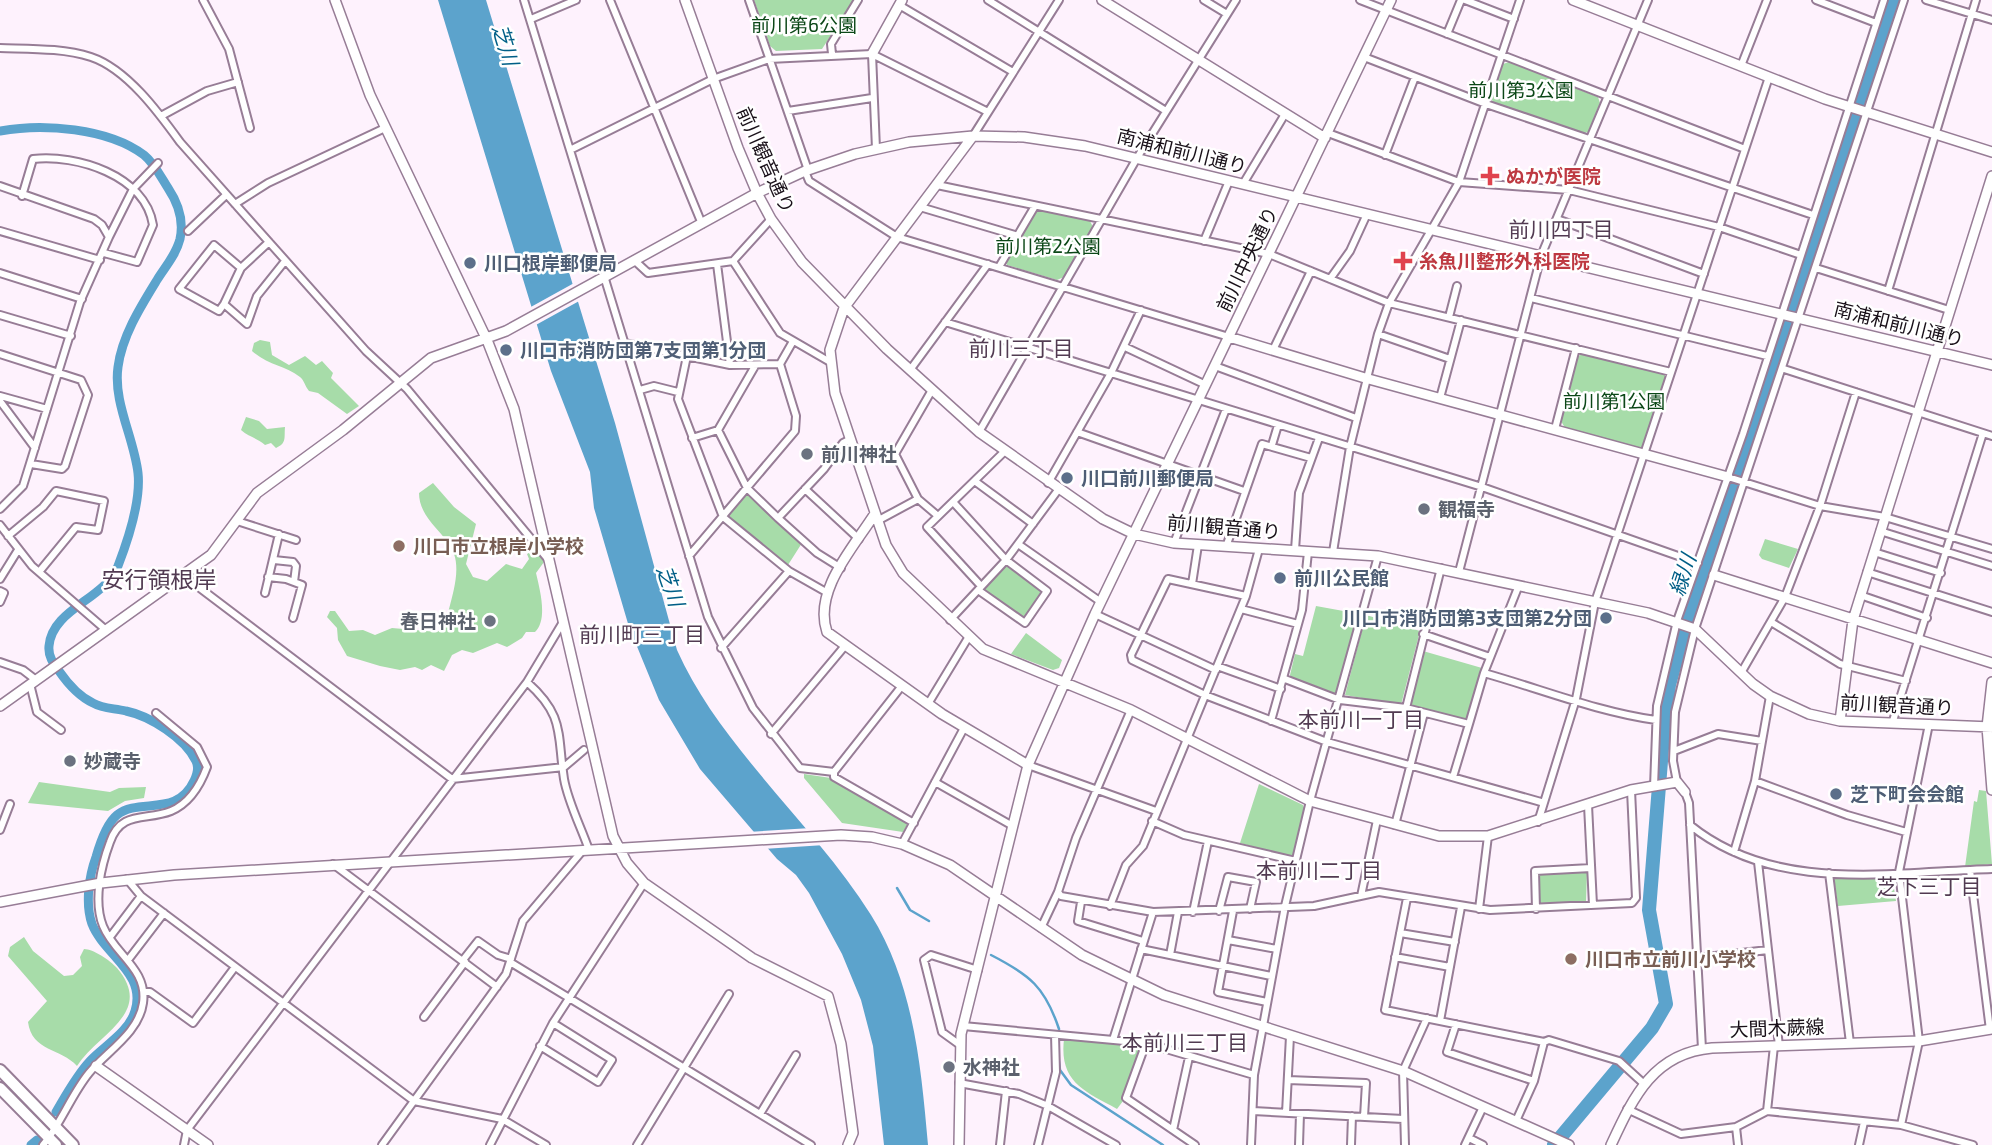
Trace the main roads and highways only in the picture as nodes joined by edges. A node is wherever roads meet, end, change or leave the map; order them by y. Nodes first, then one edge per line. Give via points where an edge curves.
1 (0, 1063) edge
2 (0, 1070) edge
3 (12, 1082) junction
4 (0, 1090) edge
5 (49, 1142) edge
6 (73, 1145) edge

1 - 3 main road
2 - 3 main road
3 - 6 main road
4 - 5 main road

